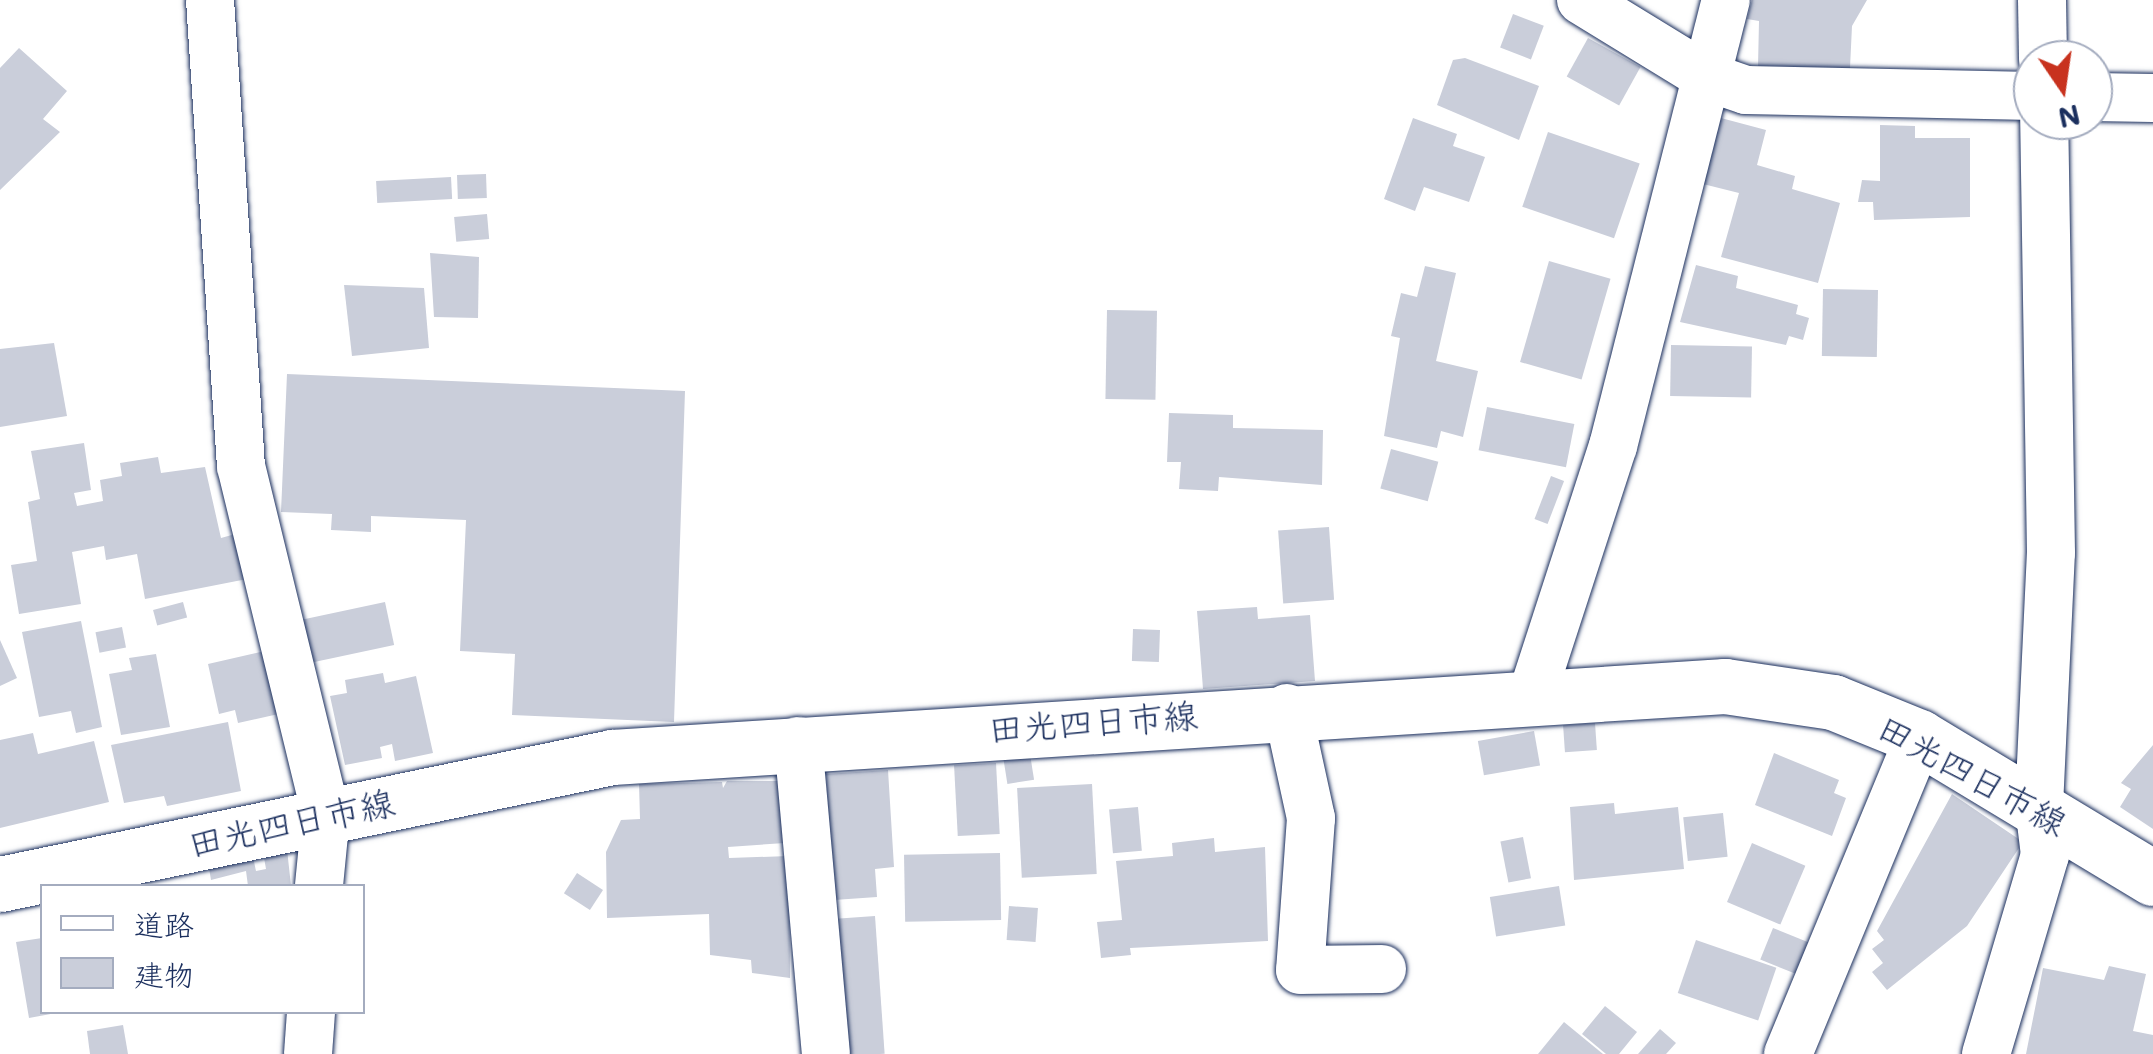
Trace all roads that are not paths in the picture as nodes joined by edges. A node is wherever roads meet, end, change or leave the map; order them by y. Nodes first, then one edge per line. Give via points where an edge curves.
1 (210, 0) edge
2 (1581, 0) edge
3 (1726, 0) edge
4 (2042, 0) edge
5 (2043, 40) edge
6 (1705, 76) junction
7 (2013, 96) edge
8 (2113, 97) edge
9 (2153, 98) edge
10 (2044, 140) edge
11 (1533, 692) junction
12 (1286, 708) junction
13 (1920, 737) junction
14 (798, 741) junction
15 (2039, 806) junction
16 (326, 814) junction
17 (2153, 878) edge
18 (0, 884) edge
19 (319, 884) edge
20 (1382, 969) dead end
21 (311, 1014) edge
22 (308, 1054) edge
23 (826, 1054) edge
24 (1788, 1054) edge
25 (1986, 1054) edge

1 - 16 street via 241,466
2 - 6 street
3 - 6 street
4 - 5 street
6 - 7 street via 1746,90
6 - 11 street via 1613,446
8 - 9 street
10 - 15 street via 2052,553
11 - 12 main road, 田光四日市線
11 - 13 main road, 田光四日市線 via 1725,686 1832,702
12 - 14 main road, 田光四日市線
12 - 20 street via 1311,818 1300,970
13 - 15 main road, 田光四日市線
13 - 24 street
14 - 16 main road, 田光四日市線 via 612,757
14 - 23 street
15 - 17 main road, 田光四日市線
15 - 25 street via 2045,855
16 - 18 main road, 田光四日市線
16 - 19 street
21 - 22 street

